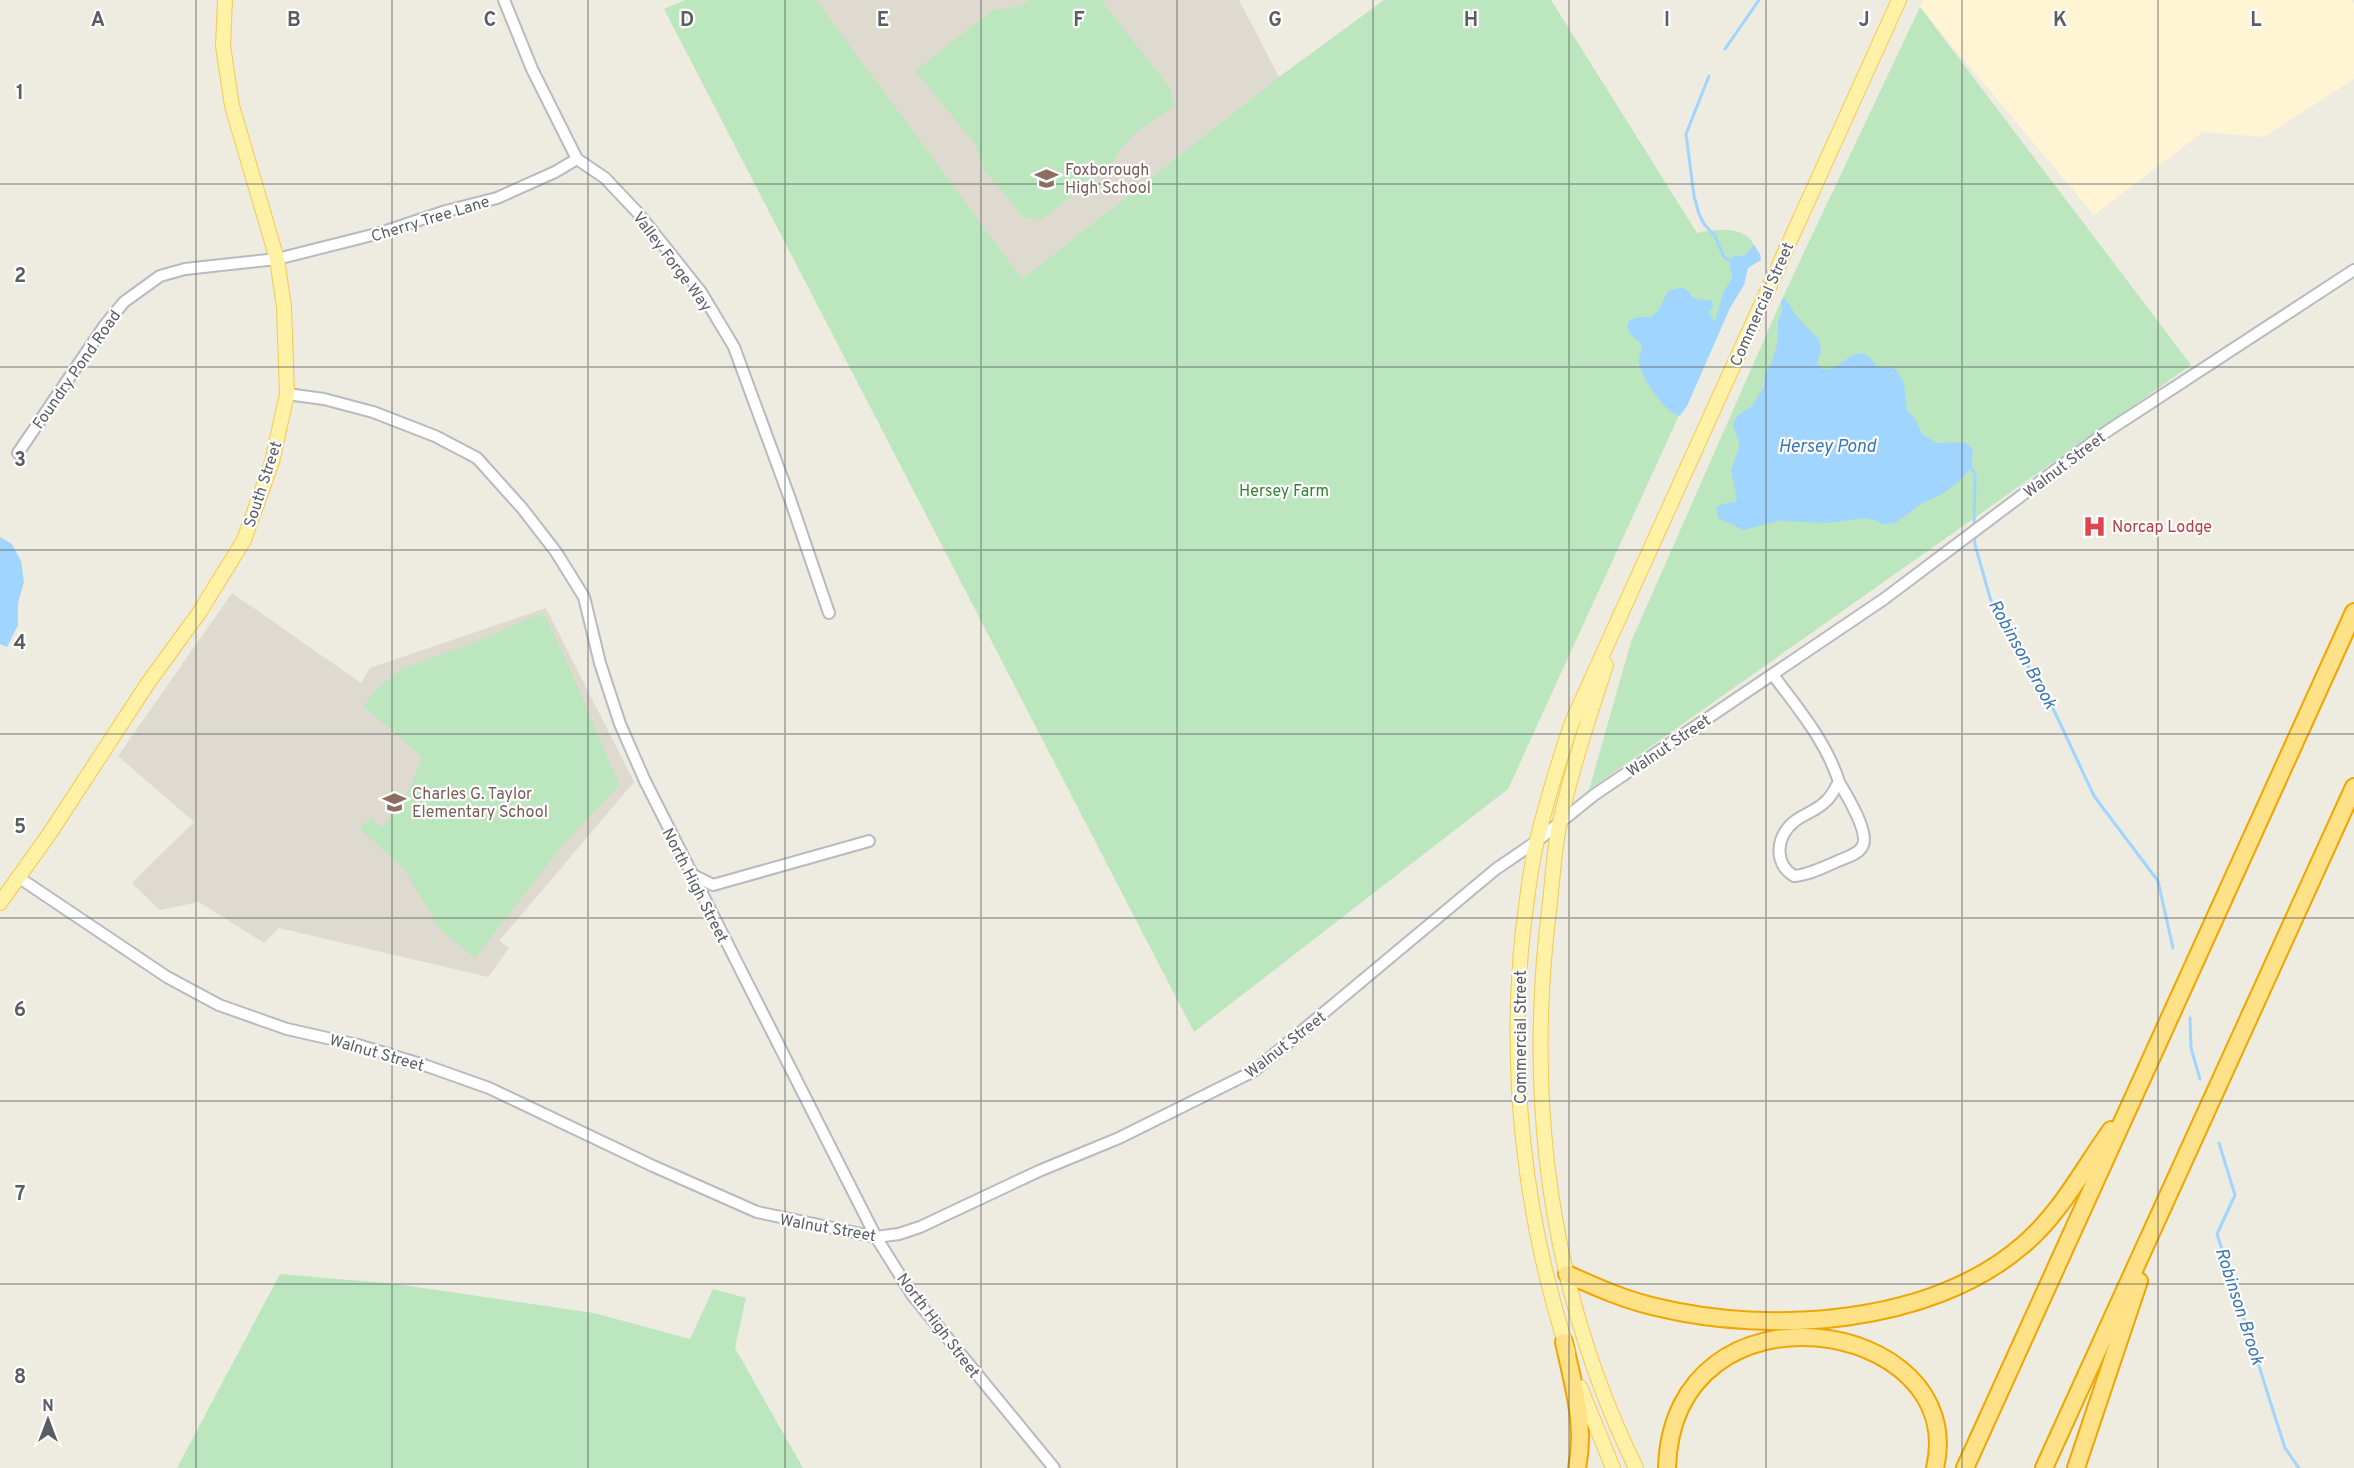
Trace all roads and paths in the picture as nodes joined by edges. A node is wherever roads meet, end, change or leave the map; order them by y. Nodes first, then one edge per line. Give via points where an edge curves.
1 (225, 0) edge
2 (504, 0) edge
3 (1899, 0) edge
4 (577, 159) junction
5 (277, 259) junction
6 (2354, 270) edge
7 (287, 394) junction
8 (18, 453) dead end
9 (1623, 608) junction
10 (2354, 612) edge
11 (829, 613) dead end
12 (1773, 675) junction
13 (1839, 782) junction
14 (2354, 787) edge
15 (1560, 824) junction
16 (869, 841) dead end
17 (1537, 841) junction
18 (690, 874) junction
19 (18, 877) junction
20 (0, 903) edge
21 (2131, 1103) junction
22 (2156, 1223) junction
23 (876, 1237) junction
24 (1567, 1274) junction
25 (1564, 1341) junction
26 (1054, 1468) edge
27 (1577, 1468) edge
28 (1613, 1468) edge
29 (1636, 1468) edge
30 (1667, 1468) edge
31 (1935, 1468) edge
32 (1965, 1468) edge
33 (2044, 1468) edge
34 (2076, 1468) edge

1 - 5 main road, South Street via 224,46 232,106
2 - 4 street, Valley Forge Way via 532,69
3 - 9 main road, Commercial Street
4 - 5 street, Cherry Tree Lane via 497,198
4 - 11 street, Valley Forge Way via 605,178 638,213 701,292 734,347
5 - 7 main road, South Street via 284,307
5 - 8 street, Foundry Pond Road via 185,269 160,276 142,287 105,325
6 - 12 street, Walnut Street via 2106,432 1884,599
7 - 18 street, North High Street via 374,412 435,436 477,458 522,508 584,597 620,724
7 - 19 main road, South Street via 272,462 244,540 199,613
9 - 15 main road, Commercial Street via 1570,776
9 - 17 main road, Commercial Street via 1572,722
10 - 21 highway
12 - 13 street via 1830,758
12 - 15 street, Walnut Street via 1594,795
13 - 13 street via 1861,825 1864,845 1857,853 1804,875 1786,872 1781,863 1780,840 1793,822 1826,802
14 - 22 highway
15 - 17 street, Walnut Street
15 - 24 main road, Commercial Street via 1542,972 1539,1074 1548,1174
16 - 18 street via 713,885
17 - 23 street, Walnut Street via 1496,869 1254,1071 1130,1133 920,1227
17 - 25 main road, Commercial Street via 1519,978 1520,1100 1535,1222
18 - 23 street, North High Street
19 - 20 main road, South Street
19 - 23 street, Walnut Street via 167,977 219,1005 287,1029 427,1065 489,1088 757,1212
21 - 24 highway via 2056,1209 2025,1244 1978,1277 1914,1302 1824,1319 1726,1319 1646,1305
21 - 32 highway
22 - 33 highway
22 - 34 highway
23 - 26 street, North High Street via 913,1296
24 - 29 main road, Commercial Street via 1595,1371
25 - 27 highway via 1580,1419
25 - 28 main road, Commercial Street
30 - 31 highway via 1677,1416 1701,1376 1743,1347 1800,1337 1860,1347 1909,1377 1933,1413 1938,1439

